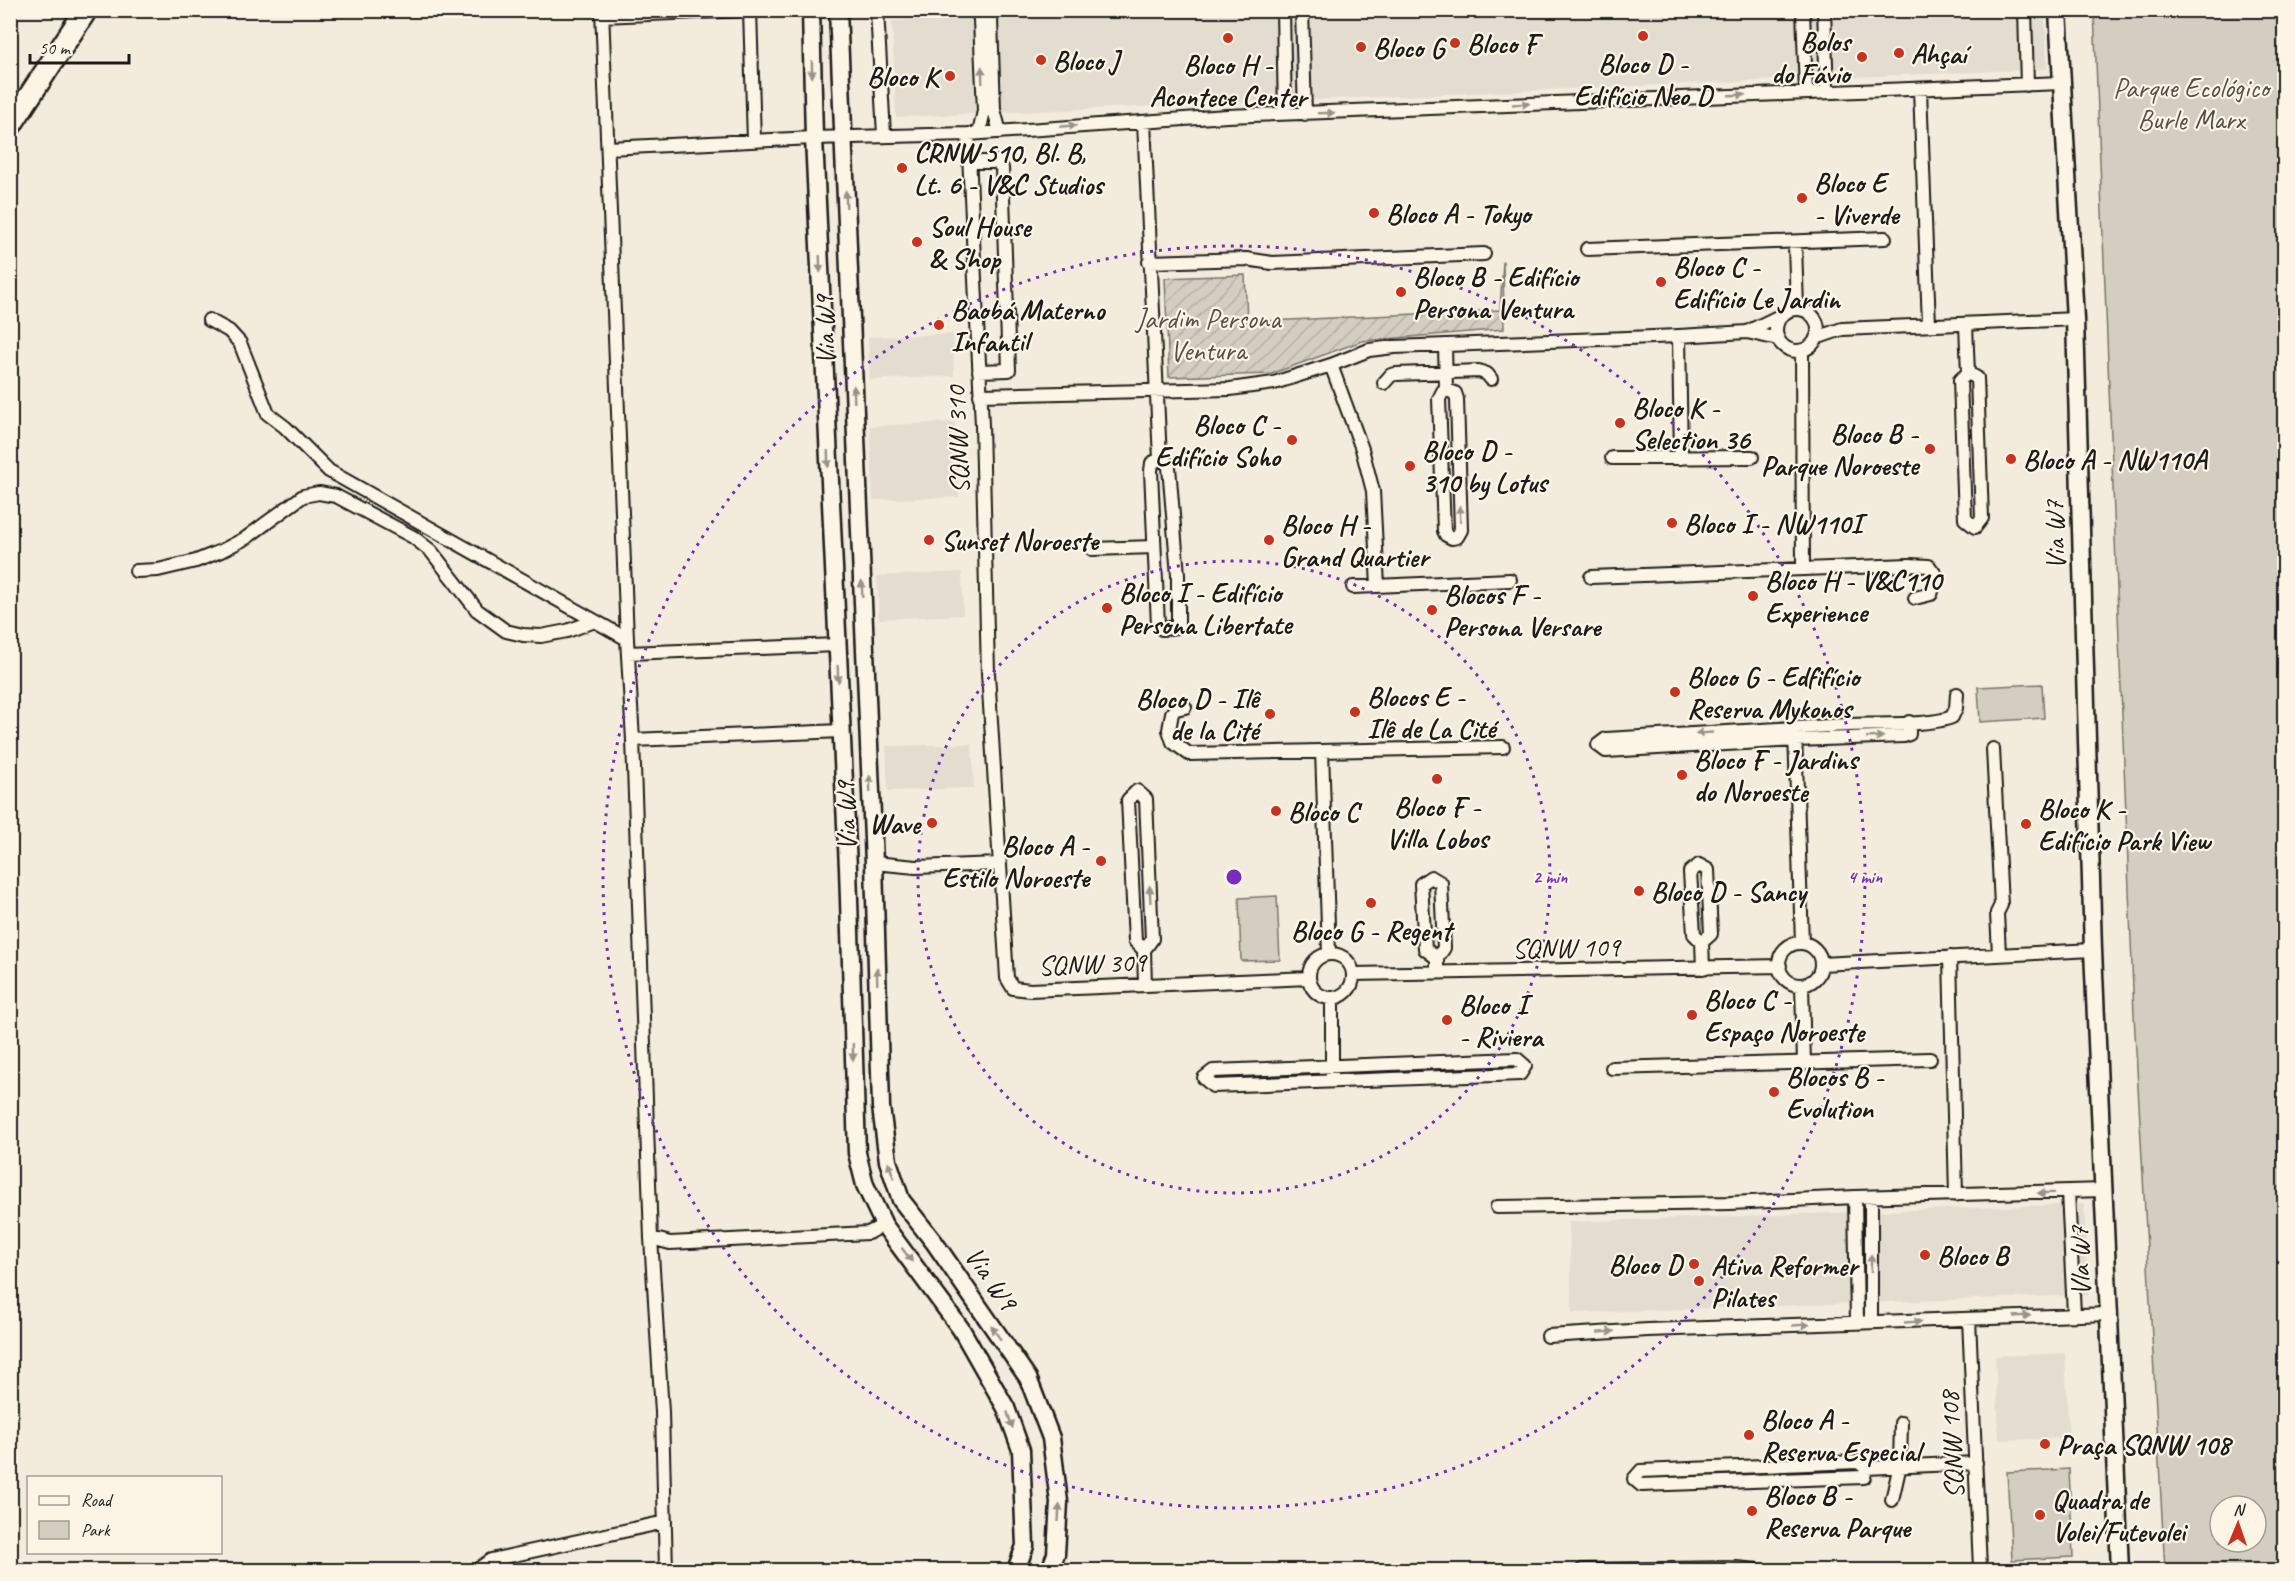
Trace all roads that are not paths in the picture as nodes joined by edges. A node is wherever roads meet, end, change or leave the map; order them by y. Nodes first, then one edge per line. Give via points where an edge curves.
1 (87, 10) edge
2 (745, 10) edge
3 (750, 10) edge
4 (811, 10) edge
5 (837, 10) edge
6 (878, 10) edge
7 (978, 10) edge
8 (993, 10) edge
9 (1283, 10) edge
10 (1302, 10) edge
11 (1803, 10) edge
12 (1824, 10) edge
13 (2025, 10) edge
14 (2058, 10) edge
15 (602, 13) edge
16 (2061, 83) junction
17 (2027, 85) junction
18 (1920, 89) junction
19 (1806, 92) junction
20 (1827, 93) junction
21 (1286, 114) junction
22 (1305, 114) junction
23 (1144, 122) junction
24 (10, 126) edge
25 (1000, 132) junction
26 (974, 133) junction
27 (884, 135) junction
28 (814, 138) junction
29 (843, 138) junction
30 (754, 141) junction
31 (608, 148) junction
32 (971, 162) junction
33 (1885, 238) dead end
34 (1794, 243) junction
35 (1587, 249) dead end
36 (1484, 254) dead end
37 (1149, 262) junction
38 (1797, 309) junction
39 (1784, 314) junction
40 (1812, 316) junction
41 (2075, 319) junction
42 (209, 320) dead end
43 (1929, 325) junction
44 (1966, 325) junction
45 (1842, 329) junction
46 (1747, 332) junction
47 (1679, 336) junction
48 (1816, 338) junction
49 (1778, 339) junction
50 (1445, 345) junction
51 (1802, 351) junction
52 (1331, 365) junction
53 (979, 371) junction
54 (1446, 372) junction
55 (1968, 373) junction
56 (1491, 379) dead end
57 (1384, 383) dead end
58 (1157, 390) junction
59 (1446, 390) junction
60 (980, 395) junction
61 (1752, 457) dead end
62 (1612, 458) dead end
63 (1682, 458) junction
64 (1160, 459) junction
65 (1154, 547) junction
66 (1092, 549) dead end
67 (1803, 569) junction
68 (136, 571) dead end
69 (1591, 577) dead end
70 (1510, 580) dead end
71 (1378, 586) junction
72 (1353, 587) dead end
73 (1915, 598) dead end
74 (595, 621) junction
75 (627, 639) junction
76 (837, 645) junction
77 (628, 652) junction
78 (988, 673) joint
79 (1957, 694) dead end
80 (1185, 707) dead end
81 (841, 731) junction
82 (1795, 734) junction
83 (633, 740) junction
84 (1503, 747) dead end
85 (1993, 749) dead end
86 (1322, 751) junction
87 (874, 863) junction
88 (999, 864) junction
89 (848, 868) junction
90 (1702, 942) junction
91 (1802, 944) junction
92 (1144, 950) junction
93 (2092, 950) junction
94 (1329, 954) junction
95 (1999, 954) junction
96 (1950, 957) junction
97 (1437, 958) junction
98 (1821, 964) junction
99 (1780, 966) junction
100 (1703, 968) junction
101 (1437, 972) junction
102 (1353, 974) junction
103 (1309, 978) junction
104 (1145, 985) junction
105 (1802, 985) junction
106 (1332, 998) junction
107 (1930, 1059) dead end
108 (1803, 1064) junction
109 (1332, 1066) junction
110 (1612, 1068) dead end
111 (1333, 1081) junction
112 (2104, 1190) junction
113 (2068, 1192) junction
114 (1956, 1195) junction
115 (1855, 1197) junction
116 (1871, 1197) junction
117 (1497, 1207) dead end
118 (884, 1225) junction
119 (651, 1238) junction
120 (2074, 1314) junction
121 (2108, 1314) junction
122 (1969, 1319) junction
123 (1871, 1322) junction
124 (1857, 1323) junction
125 (1548, 1336) dead end
126 (1901, 1423) dead end
127 (1976, 1463) junction
128 (1900, 1465) junction
129 (1866, 1468) junction
130 (1892, 1500) dead end
131 (665, 1522) junction
132 (477, 1570) edge
133 (666, 1570) edge
134 (1016, 1570) edge
135 (1050, 1570) edge
136 (1582, 1570) edge
137 (1693, 1570) edge
138 (1757, 1570) edge
139 (1981, 1570) edge
140 (2120, 1570) edge

1 - 24 highway
2 - 15 street
3 - 30 street
4 -> 28 street, Via W9
5 - 29 street, Via W9
6 - 27 street
26 -> 7 street, SQNW 310 via 984,111
8 - 25 street via 994,110
9 - 21 street
10 - 22 street
11 - 19 street
12 - 20 street
13 - 17 street
14 - 16 street, Via W7
15 - 31 street
16 - 17 street
16 - 41 street, Via W7
17 - 18 street
18 - 20 street
18 - 43 street
19 - 20 street
22 -> 19 street
21 - 22 street
21 - 23 street
25 -> 23 street
23 - 37 street
25 - 26 street
26 - 27 street
26 - 32 street, SQNW 310
27 - 29 street
28 - 29 street
28 - 30 street
28 -> 76 street, Via W9
87 -> 29 street, Via W9
30 - 31 street
31 - 75 street
32 - 53 street, SQNW 310
32 - 53 street via 997,162 1003,179 1009,370
33 - 34 street
34 - 35 street
34 - 38 street
36 - 37 street
37 - 58 street
38 - 39 street
38 - 40 street
39 - 46 street
39 - 49 street via 1776,326
40 - 45 street
40 - 48 street via 1817,326
41 - 44 street
41 - 93 street, Via W7
42 - 74 street via 229,331 240,343 268,414 329,471
43 - 44 street
43 - 45 street
44 - 55 street
45 - 48 street
46 - 47 street
46 - 49 street
47 - 50 street
47 - 63 street
48 - 51 street
49 - 51 street via 1788,349
50 - 52 street via 1369,350
50 - 54 street
51 - 67 street
52 - 58 street via 1274,383 1230,389
52 - 71 street via 1373,491
53 - 60 street, SQNW 310
54 - 56 street via 1479,371
54 - 57 street via 1396,374
54 - 59 street
55 - 55 street via 1960,380 1965,519 1975,527 1982,518 1977,378
58 - 60 street
58 - 64 street
59 -> 59 street via 1439,399 1444,531 1452,538 1461,530 1457,399 1455,393
60 - 78 street, SQNW 310
61 - 63 street
62 - 63 street
64 - 65 street via 1152,463 1151,471
64 - 65 street via 1169,467 1178,575 1177,627 1162,629 1158,625
65 - 66 street
67 - 69 street
67 - 73 street via 1929,566 1937,577 1931,594
68 - 74 street via 158,570 221,551 246,538 303,496 319,493 336,496 413,537 431,552 477,610 506,631 541,636
70 - 71 street
71 - 72 street
74 - 75 street
75 - 77 street
76 - 77 street
76 -> 81 street, Via W9
77 - 83 street
78 - 88 street, SQNW 309
79 - 82 street via 1952,717 1944,721 1909,722 1909,734 1904,736
80 - 86 street via 1172,714 1169,730 1173,742 1190,754
81 - 83 street
81 - 89 street, Via W9
82 -> 82 street via 1606,739 1598,745 1606,751
82 - 91 street
83 - 119 street
84 - 86 street
85 - 95 street via 2001,905 1997,913
86 - 94 street
87 - 88 street via 916,867
87 - 89 street
135 -> 87 street, Via W9 via 1056,1554 1059,1502 1051,1438 1028,1378 901,1200 888,1161 881,1107
88 - 104 street, SQNW 309 via 1007,978 1013,988
89 -> 118 street, Via W9 via 857,1153 865,1185
90 - 90 street via 1710,934 1708,870 1698,865 1690,872 1694,934
90 - 100 street
91 - 98 street via 1818,952
91 - 99 street via 1785,950
92 -> 92 street via 1152,939 1146,799 1137,791 1128,800 1134,941
92 - 104 street
93 - 95 street
93 - 112 street, Vla W7
94 - 102 street via 1348,961
94 - 103 street via 1314,962
95 - 96 street
96 - 98 street
96 - 114 street
97 - 97 street via 1444,948 1441,884 1431,877 1421,884 1425,949
97 - 101 street
98 - 105 street via 1818,976
99 - 100 street, SQNW 109
99 - 105 street via 1785,978
100 - 101 street, SQNW 109
101 - 102 street, SQNW 109
102 - 106 street via 1347,992
103 - 104 street, SQNW 309
103 - 106 street via 1318,994
105 - 108 street
106 - 109 street
107 - 108 street
108 - 110 street
109 - 111 street
109 - 111 street via 1213,1071 1204,1078 1214,1086
109 - 111 street via 1517,1059 1525,1066 1520,1074
112 - 113 street
112 - 121 street, Vla W7
113 -> 114 street
113 - 120 street
114 - 116 street
115 - 116 street
115 - 117 street
115 - 124 street
123 -> 116 street
118 - 119 street via 868,1233 680,1243
118 -> 134 street, Via W9 via 961,1329 1006,1408 1021,1450 1024,1546
119 - 131 street
120 - 121 street
122 -> 120 street
121 - 140 street, Vla W7
123 -> 122 street
122 - 127 street, SQNW 108
123 - 124 street
125 -> 124 street
126 - 128 street
127 - 128 street
127 - 139 street, SQNW 108
128 - 129 street
128 - 130 street
129 - 129 street via 1858,1462 1641,1471 1634,1479 1641,1485 1864,1477
131 - 132 street via 491,1560
131 - 133 street
136 - 137 street
137 - 138 street

